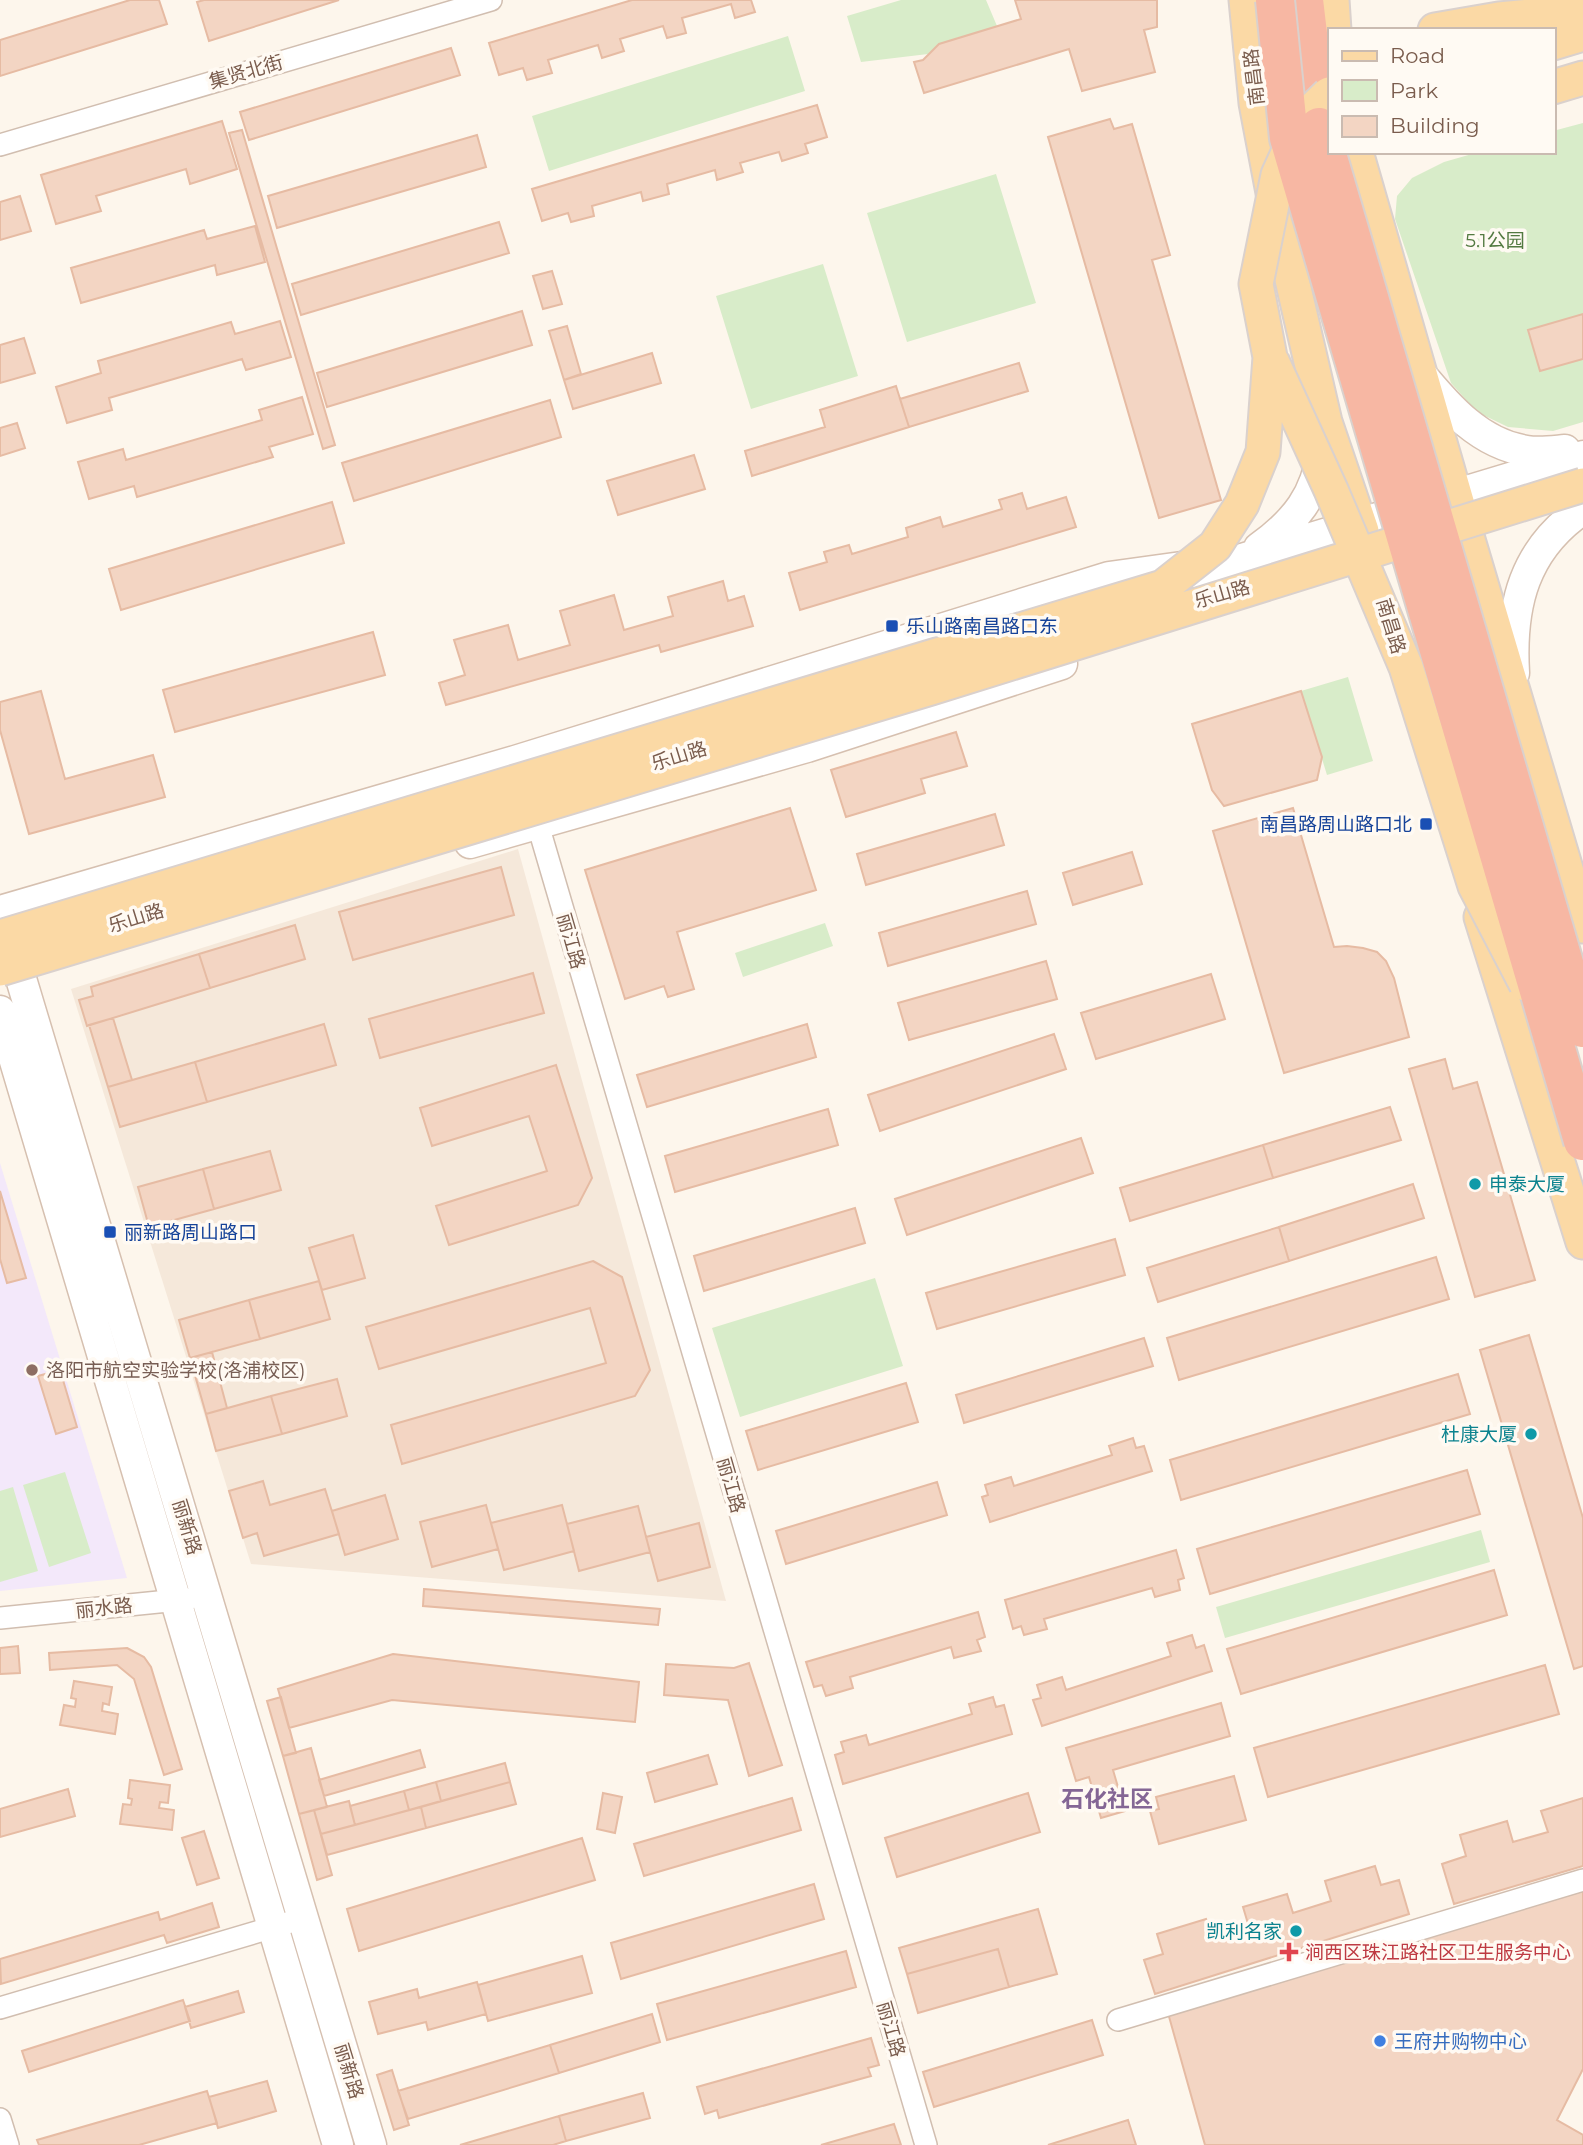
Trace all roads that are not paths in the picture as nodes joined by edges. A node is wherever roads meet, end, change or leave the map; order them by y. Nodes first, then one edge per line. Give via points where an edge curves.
1 (491, 0) edge
2 (1245, 0) edge
3 (1275, 0) edge
4 (1304, 0) edge
5 (1332, 0) edge
6 (425, 9) edge
7 (1583, 11) edge
8 (1334, 28) edge
9 (1447, 28) edge
10 (1583, 34) edge
11 (1555, 42) edge
12 (1583, 78) edge
13 (1555, 86) edge
14 (1328, 95) edge
15 (1256, 103) junction
16 (1328, 120) edge
17 (0, 145) edge
18 (1315, 148) edge
19 (1357, 154) edge
20 (1278, 219) junction
21 (1270, 357) junction
22 (1419, 373) junction
23 (1325, 422) junction
24 (1583, 449) edge
25 (1583, 456) edge
26 (1583, 485) edge
27 (1455, 493) junction
28 (1583, 498) edge
29 (1583, 509) edge
30 (1361, 525) junction
31 (1466, 533) junction
32 (1245, 558) junction
33 (1371, 563) junction
34 (1515, 698) junction
35 (538, 825) junction
36 (1583, 926) edge
37 (4, 946) edge
38 (1583, 978) edge
39 (0, 1011) edge
40 (1513, 1017) junction
41 (1568, 1032) edge
42 (1583, 1141) edge
43 (1583, 1242) edge
44 (208, 1597) junction
45 (175, 1600) junction
46 (0, 1618) edge
47 (1583, 1881) edge
48 (304, 1918) junction
49 (273, 1927) junction
50 (0, 2008) edge
51 (1118, 2020) dead end
52 (0, 2119) edge
53 (8, 2145) edge
54 (338, 2145) edge
55 (371, 2145) edge
56 (926, 2145) edge

1 - 6 street, 集贤北街
2 - 15 main road, 南昌路
3 - 41 highway, 南昌路, bridge via 1289,138
4 - 41 highway, 南昌路, bridge via 1319,127
5 - 8 main road
6 - 17 street, 集贤北街
7 - 9 main road
10 - 11 main road
12 - 13 main road
14 - 21 main road, bridge via 1304,118 1278,174 1256,284
15 - 18 main road
15 - 20 main road, 南昌路
16 - 18 main road
18 - 20 main road
19 - 22 main road
20 - 23 main road, 南昌路
21 - 37 main road, bridge via 1263,452 1242,504 1215,546 1163,587
21 - 41 main road, bridge via 1406,667 1475,886
22 - 24 main road via 1451,410 1495,441 1528,451
22 - 27 main road
23 - 30 main road, 南昌路
23 - 32 main road via 1314,486 1300,512
25 - 27 main road, 乐山路
26 - 37 main road, bridge via 931,688
27 - 30 main road, 乐山路
27 - 31 main road
28 - 31 main road, 乐山路
29 - 34 main road via 1554,533 1534,559 1519,592 1514,626
30 - 32 main road, 乐山路
30 - 33 main road, 南昌路
31 - 33 main road, 乐山路
31 - 34 main road
32 - 37 main road, 乐山路 via 1117,607
33 - 35 main road, 乐山路 via 807,747
33 - 37 main road, 乐山路 via 1283,576
33 - 40 main road, 南昌路
34 - 36 main road
35 - 37 main road, 乐山路
35 - 56 street, 丽江路
37 - 44 main road, 丽新路
38 - 40 main road via 1564,972 1541,976 1524,991
39 - 45 main road, 丽新路
40 - 43 main road, 南昌路
41 - 42 highway, 南昌路, bridge
44 - 45 street, 丽水路
44 - 48 main road, 丽新路
45 - 46 street, 丽水路
45 - 49 main road, 丽新路
47 - 51 street
48 - 49 street
48 - 55 main road, 丽新路
49 - 50 street
49 - 54 main road, 丽新路
52 - 53 street

